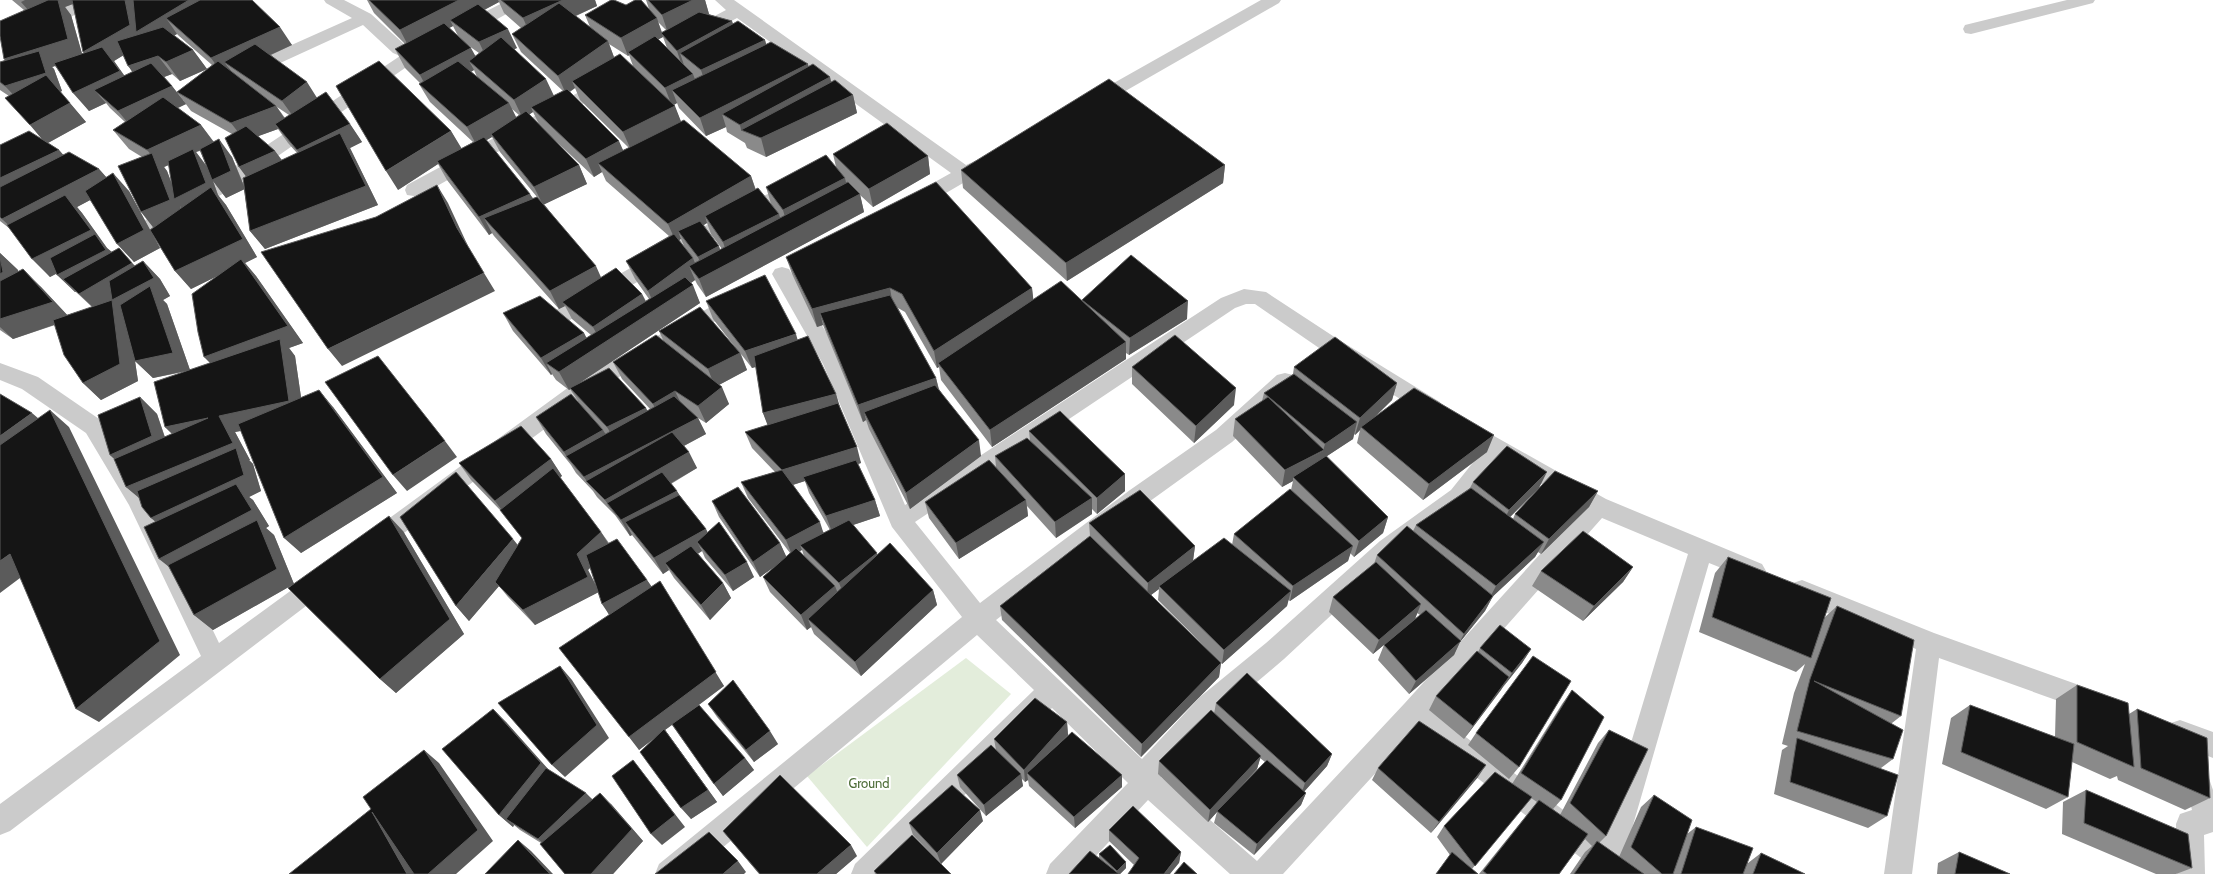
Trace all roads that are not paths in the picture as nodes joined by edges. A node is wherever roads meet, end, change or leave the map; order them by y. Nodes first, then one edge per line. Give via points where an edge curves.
1 (93, 0) edge
2 (332, 0) edge
3 (520, 0) edge
4 (723, 0) edge
5 (1273, 0) edge
6 (2087, 0) edge
7 (737, 11) junction
8 (365, 18) junction
9 (1971, 29) dead end
10 (27, 31) edge
11 (455, 35) edge
12 (682, 41) edge
13 (436, 45) edge
14 (412, 55) junction
15 (235, 76) edge
16 (620, 76) edge
17 (1081, 108) edge
18 (905, 131) junction
19 (1006, 151) edge
20 (856, 157) edge
21 (965, 174) junction
22 (810, 180) edge
23 (414, 190) dead end
24 (903, 209) edge
25 (149, 227) edge
26 (561, 316) edge
27 (1329, 344) junction
28 (0, 371) edge
29 (1497, 449) junction
30 (1598, 506) junction
31 (900, 520) junction
32 (1701, 549) junction
33 (978, 619) junction
34 (1929, 643) junction
35 (215, 660) junction
36 (1052, 690) junction
37 (2116, 710) edge
38 (1413, 713) junction
39 (2213, 745) edge
40 (1144, 780) junction
41 (0, 821) edge
42 (1617, 868) edge
43 (668, 874) edge
44 (865, 874) edge
45 (1060, 874) edge
46 (1251, 874) edge
47 (1264, 874) edge
48 (1898, 874) edge
49 (2191, 874) edge

1 - 10 street
2 - 8 street
3 - 11 street
4 - 7 street
5 - 17 street
6 - 9 street
7 - 12 street
7 - 18 street via 785,53
8 - 14 street via 399,49
8 - 15 street
13 - 14 street
14 - 25 street via 219,187
16 - 23 street
18 - 20 street
18 - 21 street
19 - 21 street
21 - 24 street
22 - 26 street via 730,221
27 - 29 street
27 - 31 street via 1259,297 1244,296 1228,303
27 - 33 street via 1246,414 1224,436 1138,497
28 - 35 street via 30,383 94,427 138,499
29 - 30 street
29 - 40 street via 1459,497 1388,548 1275,651 1209,706
30 - 32 street
30 - 38 street
31 - 33 street
31 - 35 street via 833,363 788,270 592,382
32 - 34 street
32 - 42 street
33 - 36 street
33 - 43 street
34 - 37 street
34 - 48 street
35 - 41 street
36 - 40 street
36 - 44 street
38 - 42 street
38 - 47 street
39 - 49 street via 2173,730 2208,821 2190,824
40 - 45 street
40 - 46 street

